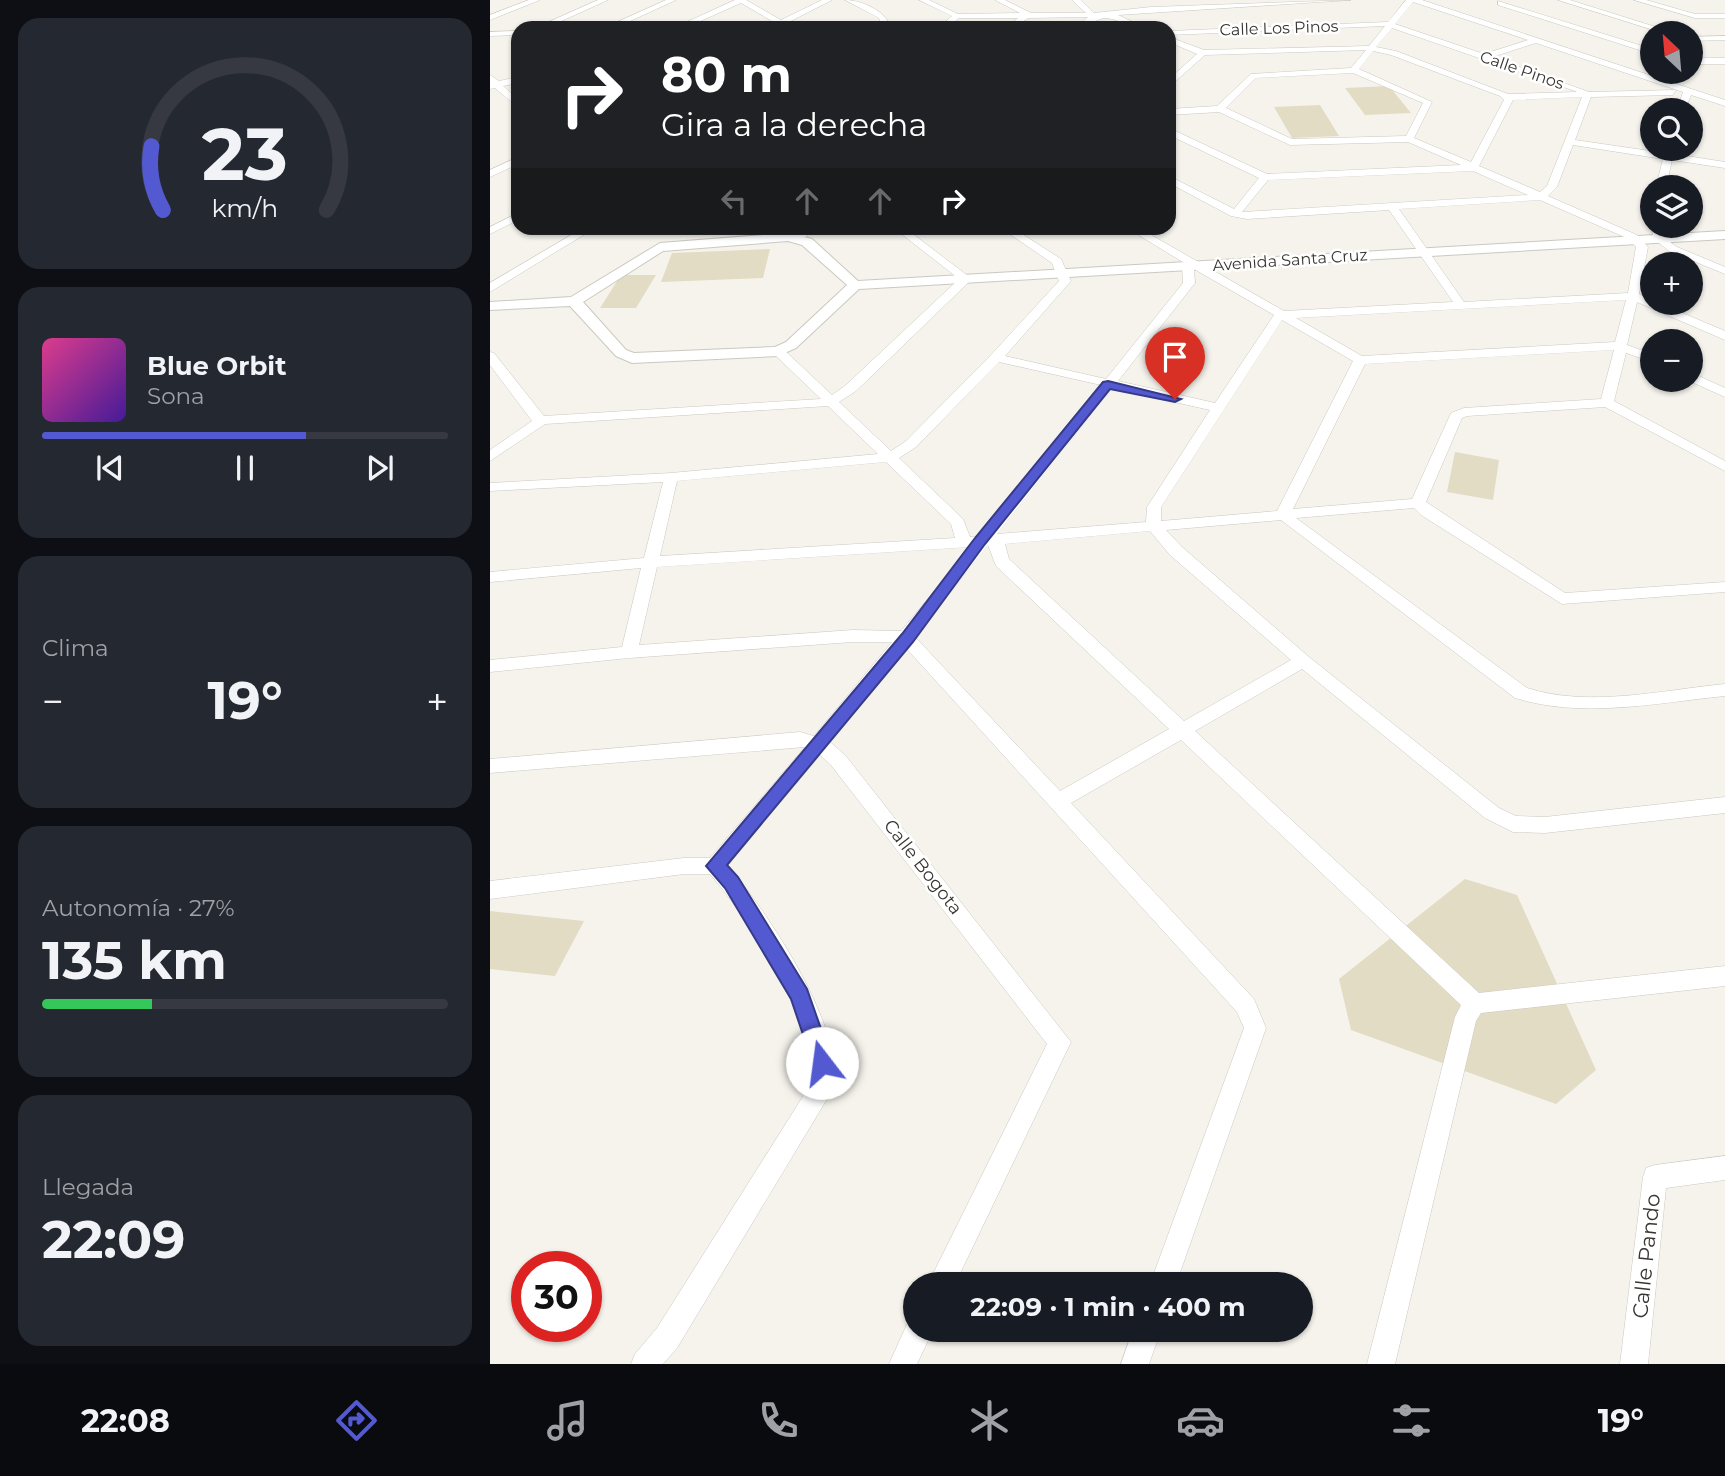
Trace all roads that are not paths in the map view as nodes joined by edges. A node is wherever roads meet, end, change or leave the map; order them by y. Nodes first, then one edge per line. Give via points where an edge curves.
1 (536, 0) edge
2 (604, 0) edge
3 (672, 0) edge
4 (741, 0) edge
5 (766, 0) edge
6 (828, 0) edge
7 (849, 0) edge
8 (923, 0) edge
9 (999, 0) edge
10 (1076, 0) edge
11 (1347, 0) edge
12 (1410, 0) edge
13 (1415, 0) edge
14 (1507, 0) edge
15 (1562, 0) edge
16 (1638, 0) edge
17 (1256, 3) edge
18 (752, 7) junction
19 (1028, 14) junction
20 (1093, 15) junction
21 (1110, 15) junction
22 (957, 16) junction
23 (1725, 16) edge
24 (490, 18) edge
25 (555, 21) edge
26 (624, 21) edge
27 (694, 21) edge
28 (777, 21) edge
29 (785, 21) edge
30 (884, 21) edge
31 (951, 21) edge
32 (1018, 21) edge
33 (1087, 21) edge
34 (1125, 21) edge
35 (1388, 24) junction
36 (1640, 24) edge
37 (1274, 28) junction
38 (1576, 28) junction
39 (511, 33) edge
40 (1176, 33) edge
41 (490, 34) edge
42 (1725, 38) edge
43 (1703, 39) edge
44 (1534, 41) junction
45 (1176, 42) edge
46 (1373, 47) junction
47 (1640, 48) edge
48 (1203, 53) junction
49 (1483, 57) junction
50 (1703, 61) edge
51 (1725, 61) edge
52 (1354, 70) junction
53 (1176, 78) edge
54 (511, 81) edge
55 (492, 82) edge
56 (1725, 89) edge
57 (1689, 93) junction
58 (1587, 94) junction
59 (1508, 97) junction
60 (511, 98) edge
61 (1687, 98) edge
62 (1725, 103) edge
63 (1220, 109) junction
64 (1176, 112) edge
65 (1176, 134) edge
66 (1409, 139) junction
67 (1570, 142) junction
68 (1640, 150) edge
69 (1703, 160) edge
70 (511, 164) edge
71 (1725, 165) edge
72 (1471, 167) junction
73 (490, 174) edge
74 (1265, 177) junction
75 (1176, 183) edge
76 (1541, 197) junction
77 (1393, 208) junction
78 (1235, 215) junction
79 (511, 220) edge
80 (490, 231) edge
81 (1703, 234) edge
82 (578, 235) edge
83 (802, 235) edge
84 (908, 235) edge
85 (1017, 235) edge
86 (1143, 235) edge
87 (1725, 235) edge
88 (1644, 238) edge
89 (1663, 238) edge
90 (796, 239) junction
91 (1639, 240) junction
92 (1422, 252) junction
93 (1193, 267) junction
94 (1725, 271) edge
95 (1064, 274) junction
96 (966, 279) junction
97 (855, 285) junction
98 (490, 288) edge
99 (1633, 296) junction
100 (574, 301) junction
101 (1460, 304) junction
102 (490, 306) edge
103 (1282, 315) junction
104 (1725, 336) edge
105 (1619, 346) junction
106 (778, 351) junction
107 (1640, 354) edge
108 (490, 356) edge
109 (996, 358) junction
110 (1360, 360) junction
111 (1703, 382) edge
112 (1108, 385) junction
113 (1725, 393) edge
114 (832, 401) junction
115 (1607, 404) junction
116 (1220, 408) junction
117 (542, 420) junction
118 (490, 457) edge
119 (892, 457) junction
120 (1725, 467) edge
121 (671, 477) junction
122 (490, 487) edge
123 (1418, 503) junction
124 (1284, 513) junction
125 (1153, 525) junction
126 (981, 541) junction
127 (652, 562) junction
128 (490, 576) edge
129 (1725, 587) edge
130 (907, 638) junction
131 (629, 652) junction
132 (1303, 661) junction
133 (490, 666) edge
134 (1725, 690) edge
135 (1183, 732) junction
136 (820, 744) junction
137 (490, 766) edge
138 (1056, 803) junction
139 (1725, 805) edge
140 (715, 866) junction
141 (490, 890) edge
142 (1725, 976) edge
143 (1475, 1003) junction
144 (1725, 1168) edge
145 (948, 1272) edge
146 (1167, 1272) edge
147 (913, 1342) edge
148 (1143, 1342) edge
149 (645, 1364) edge
150 (902, 1364) edge
151 (1135, 1364) edge
152 (1381, 1364) edge
153 (1634, 1364) edge

1 - 24 street
2 - 25 street
3 - 26 street
4 - 18 street
4 - 27 street
5 - 18 street
6 - 29 street
7 - 30 street
8 - 22 street
9 - 19 street
10 - 20 street
11 - 17 street
12 - 35 street
13 - 44 street
14 - 38 street via 1501,3
15 - 36 street
16 - 23 street via 1695,16
17 - 21 street
17 - 37 street
18 - 28 street
19 - 20 street
19 - 22 street
19 - 32 street
20 - 21 street
20 - 33 street
21 - 34 street
22 - 31 street
35 - 37 street, Calle Los Pinos
35 - 46 street
35 - 49 street, Calle Pinos
37 - 40 street, Calle Los Pinos
38 - 44 street
38 - 47 street
39 - 41 street
42 - 43 street
44 - 49 street
44 - 57 street
45 - 48 street
46 - 48 street
46 - 52 street
46 - 59 street
48 - 53 street
49 - 58 street, Calle Pinos
50 - 51 street
52 - 63 street via 1254,76
52 - 66 street via 1428,102
54 - 55 street
55 - 60 street
56 - 57 street
57 - 58 street
57 - 61 street
57 - 62 street
58 - 59 street
58 - 67 street, Calle Pinos
59 - 72 street
63 - 64 street
63 - 66 street via 1290,142
65 - 74 street
66 - 72 street
67 - 68 street
67 - 76 street, Calle Pinos via 1552,187
69 - 71 street
70 - 73 street
72 - 74 street
72 - 76 street
74 - 78 street
75 - 78 street
76 - 77 street
76 - 91 street
77 - 78 street
77 - 92 street
79 - 80 street
81 - 87 street, Avenida Santa Cruz
82 - 98 street
83 - 90 street
84 - 96 street
85 - 95 street via 1057,261
86 - 93 street
88 - 91 street, Avenida Santa Cruz
89 - 94 street via 1673,249
90 - 97 street via 807,242
90 - 100 street via 660,247
91 - 92 street, Avenida Santa Cruz
91 - 99 street via 1642,247
92 - 93 street, Avenida Santa Cruz
92 - 101 street
93 - 95 street, Avenida Santa Cruz
93 - 103 street
93 - 112 street via 1189,283
95 - 96 street, Avenida Santa Cruz
95 - 109 street via 1061,288
96 - 97 street, Avenida Santa Cruz
96 - 114 street
97 - 106 street via 792,345
99 - 101 street
99 - 104 street
99 - 105 street
100 - 102 street
100 - 106 street via 621,353 632,358
101 - 103 street
103 - 110 street
103 - 116 street
105 - 107 street
105 - 110 street
105 - 115 street
106 - 114 street
108 - 117 street via 535,417
109 - 112 street
109 - 119 street via 911,444
110 - 124 street
111 - 113 street
112 - 116 street
112 - 126 street
114 - 117 street
114 - 119 street
115 - 120 street
115 - 123 street via 1456,416
116 - 125 street via 1154,507
117 - 118 street
119 - 121 street
119 - 126 street
121 - 122 street
121 - 127 street
123 - 124 street
123 - 129 street via 1562,599
124 - 125 street
124 - 134 street via 1539,702
125 - 126 street
125 - 132 street via 1176,551
126 - 127 street
126 - 130 street
126 - 135 street
127 - 128 street
127 - 131 street
130 - 131 street via 880,635
130 - 136 street
130 - 138 street
131 - 133 street
132 - 135 street
132 - 139 street via 1492,813 1513,824 1545,825
135 - 138 street
135 - 143 street
136 - 137 street via 800,739
136 - 140 street
136 - 145 street, Calle Bogota via 838,760 1060,1042
138 - 146 street via 1246,1006 1255,1028
140 - 141 street
140 - 149 street via 732,882 800,996 822,1063 818,1094 667,1338
142 - 143 street
143 - 152 street via 1466,1017
144 - 153 street, Calle Pando via 1654,1177
147 - 150 street
148 - 151 street

